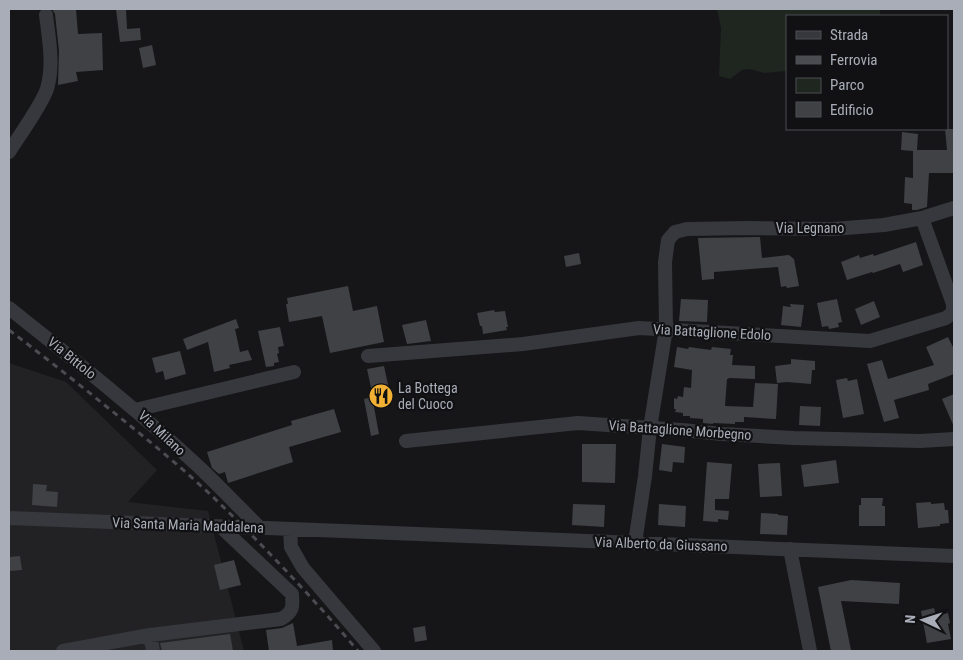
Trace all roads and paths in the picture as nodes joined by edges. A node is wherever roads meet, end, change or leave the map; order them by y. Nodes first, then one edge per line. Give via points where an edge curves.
1 (46, 15) dead end
2 (9, 152) edge
3 (954, 208) edge
4 (922, 218) junction
5 (9, 308) edge
6 (666, 329) junction
7 (368, 356) dead end
8 (294, 372) dead end
9 (135, 410) junction
10 (650, 428) junction
11 (954, 439) edge
12 (406, 441) dead end
13 (9, 518) edge
14 (221, 527) junction
15 (260, 528) junction
16 (290, 529) junction
17 (368, 532) joint
18 (635, 543) junction
19 (790, 549) junction
20 (954, 556) edge
21 (150, 635) junction
22 (63, 651) edge
23 (153, 651) edge
24 (374, 651) edge
25 (810, 651) edge

1 - 2 street via 50,44 47,88
3 - 4 street, Via Legnano
4 - 6 street, Via Legnano via 833,229 687,229 675,232 668,240 665,262
4 - 6 street, Via Battaglione Edolo via 953,304 953,312 946,318 870,342
5 - 9 street, Via Bittolo
6 - 7 street, Via Battaglione Edolo via 639,328 523,344
6 - 10 street
8 - 9 street, Via Milano
9 - 15 street, Via Milano
10 - 11 street, Via Battaglione Morbegno via 794,438
10 - 12 street, Via Battaglione Morbegno via 578,423
10 - 18 street
13 - 14 street, Via Santa Maria Maddalena
14 - 15 street, Via Santa Maria Maddalena
14 - 21 street via 292,594 293,606 289,614 282,619
15 - 16 street, Via Santa Maria Maddalena
16 - 17 street, Via Santa Maria Maddalena
16 - 24 street via 291,547 303,568
17 - 18 street, Via Alberto da Giussano
18 - 19 street, Via Alberto da Giussano
19 - 20 street, Via Alberto da Giussano
19 - 25 street
21 - 22 street
21 - 23 street

